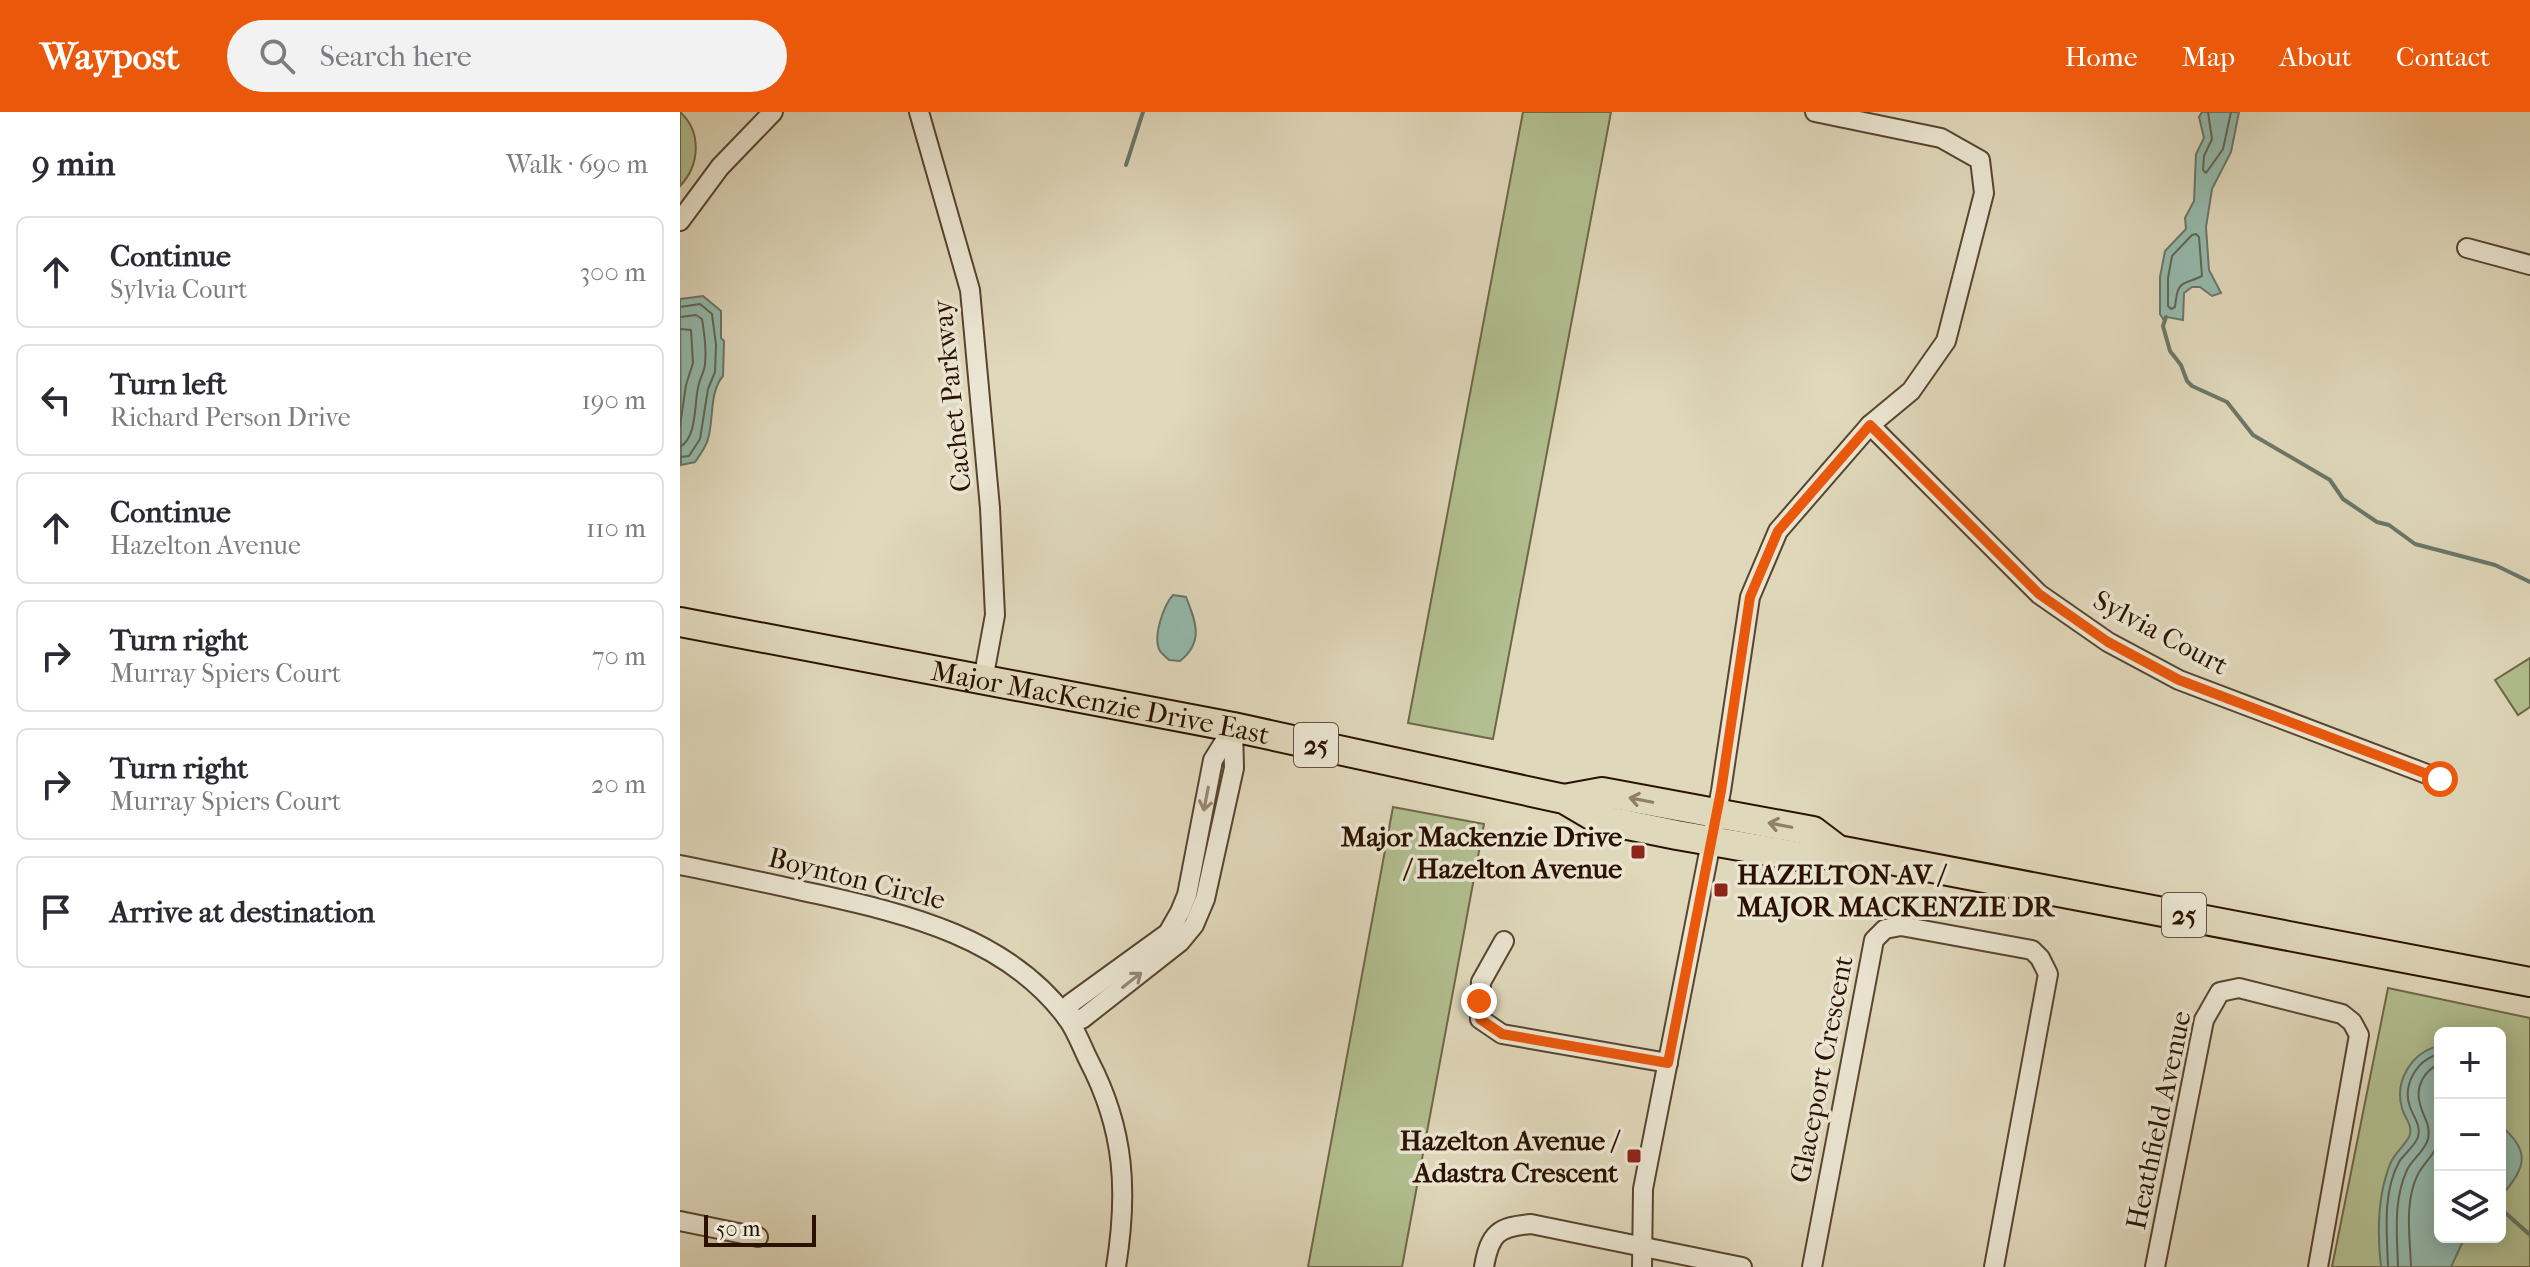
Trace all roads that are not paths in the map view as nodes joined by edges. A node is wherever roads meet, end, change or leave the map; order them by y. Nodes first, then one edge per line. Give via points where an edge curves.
1 (773, 112) edge
2 (919, 112) edge
3 (1815, 112) edge
4 (680, 221) edge
5 (2467, 248) dead end
6 (2530, 265) edge
7 (1870, 425) junction
8 (680, 622) edge
9 (983, 680) junction
10 (1233, 727) junction
11 (2440, 779) dead end
12 (1564, 799) junction
13 (1717, 813) junction
14 (1711, 841) junction
15 (1838, 850) junction
16 (680, 865) edge
17 (1504, 941) dead end
18 (2530, 982) edge
19 (1067, 1018) junction
20 (1668, 1063) junction
21 (680, 1221) edge
22 (758, 1237) dead end
23 (1643, 1246) junction
24 (1116, 1267) edge
25 (1484, 1267) edge
26 (1642, 1267) edge
27 (1742, 1267) edge
28 (1812, 1267) edge
29 (1994, 1267) edge
30 (2155, 1267) edge
31 (2318, 1267) edge

1 - 4 street via 720,167
2 - 9 street, Cachet Parkway via 970,290 995,615
3 - 7 street via 1941,138 1980,160 1984,193 1946,341 1911,391
5 - 6 street
7 - 11 street, Sylvia Court via 2039,594 2108,642 2179,680
7 - 13 street via 1778,531 1750,597
8 - 9 main road, Major MacKenzie Drive East / 25
9 - 10 main road, Major MacKenzie Drive East / 25
10 - 12 main road, Major MacKenzie Drive East / 25
10 - 19 street via 1235,764 1196,897 1194,925 1180,942 1082,1019
13 -> 12 main road, Major MacKenzie Drive East / 25 via 1602,792
12 - 14 main road, Major MacKenzie Drive East / 25 via 1598,819
13 - 14 street
15 -> 13 main road, Major MacKenzie Drive East / 25 via 1813,831
14 - 15 main road, Major MacKenzie Drive East / 25 via 1809,858
14 - 20 street
15 - 18 main road, Major MacKenzie Drive East / 25
16 - 19 street, Boynton Circle via 895,911 954,931 1028,977
17 - 20 street via 1481,982 1480,1019 1490,1027 1502,1034
19 - 24 street, Boynton Circle via 1104,1089 1120,1142 1123,1212
20 - 23 street via 1643,1189
21 - 22 street
23 - 25 street via 1531,1224 1514,1226 1502,1228 1492,1239
23 - 26 street
23 - 27 street
28 - 29 street, Glaceport Crescent via 1874,940 1885,929 1901,926 2032,950 2048,974
30 - 31 street, Heathfield Avenue via 2204,1020 2220,992 2239,988 2342,1014 2359,1035

